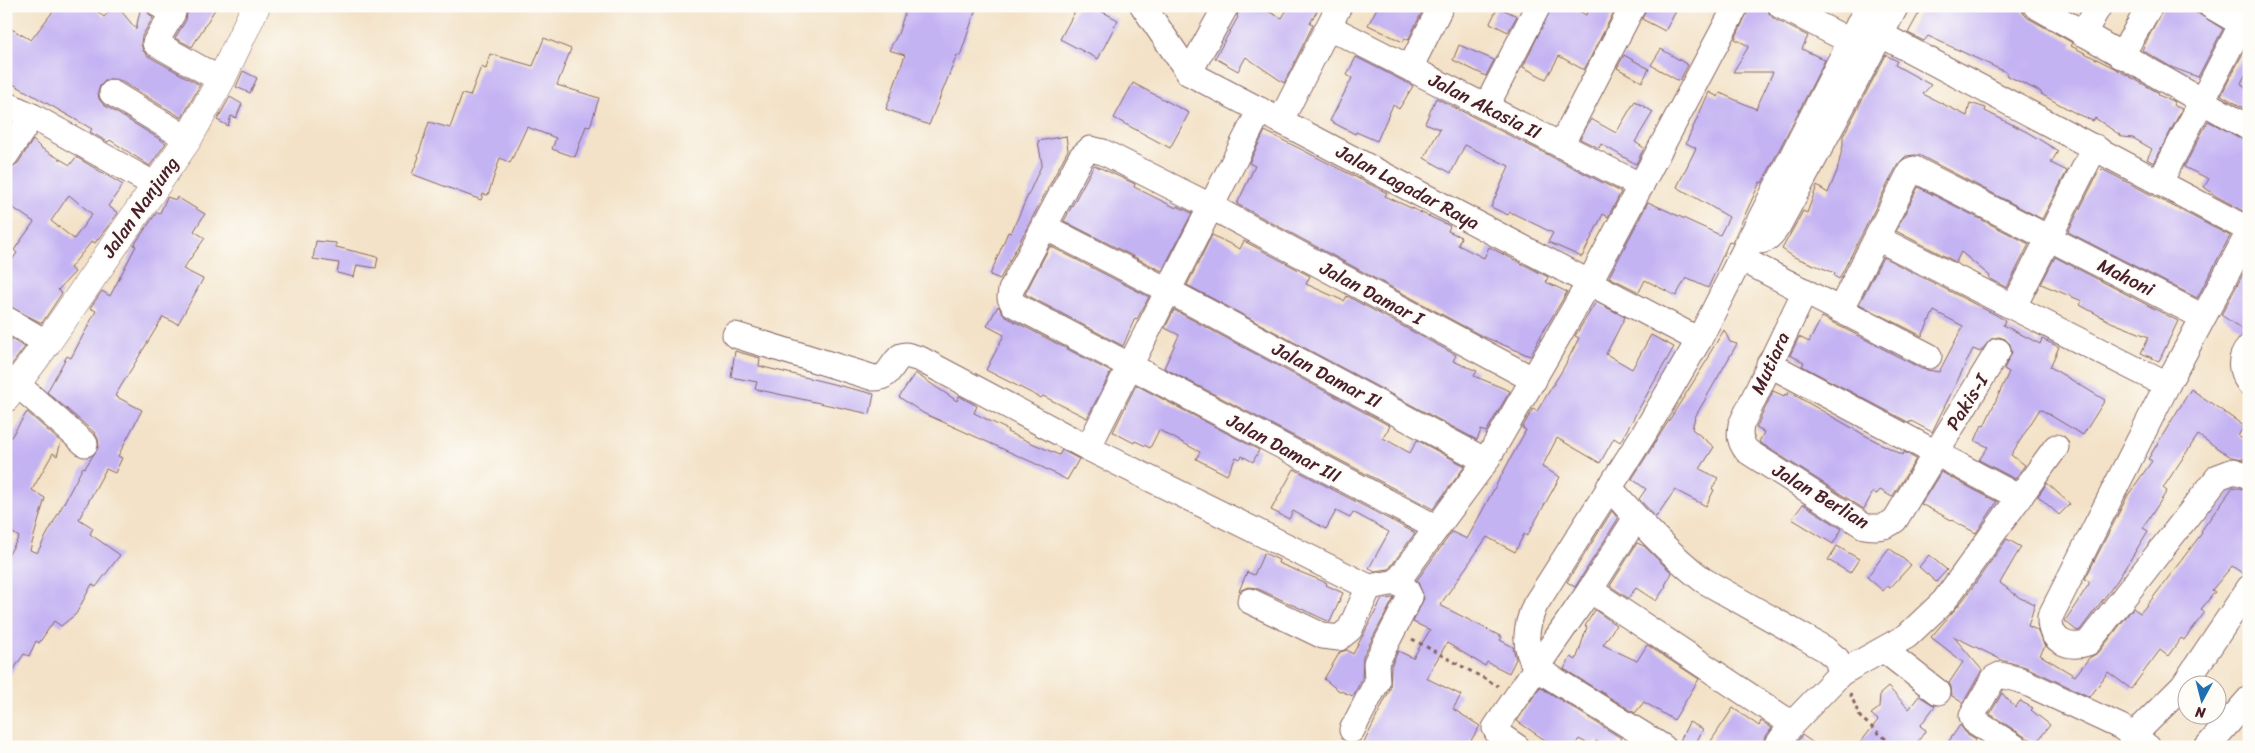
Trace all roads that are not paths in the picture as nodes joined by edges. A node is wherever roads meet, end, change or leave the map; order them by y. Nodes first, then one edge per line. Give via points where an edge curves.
1 (162, 6) edge
2 (256, 6) edge
3 (1142, 6) edge
4 (1442, 6) edge
5 (1538, 6) edge
6 (1633, 6) edge
7 (1736, 6) edge
8 (1780, 6) edge
9 (1896, 6) edge
10 (2036, 6) edge
11 (2099, 6) edge
12 (2150, 6) edge
13 (2211, 6) edge
14 (1216, 9) edge
15 (1334, 17) edge
16 (2245, 17) edge
17 (1859, 23) edge
18 (1882, 34) junction
19 (2083, 34) junction
20 (2121, 56) junction
21 (1410, 68) junction
22 (1189, 73) junction
23 (221, 80) junction
24 (112, 93) dead end
25 (2202, 102) junction
26 (6, 104) edge
27 (1486, 107) junction
28 (1271, 115) junction
29 (32, 116) junction
30 (2249, 128) edge
31 (188, 139) junction
32 (1561, 145) junction
33 (2095, 148) junction
34 (6, 155) edge
35 (2160, 182) junction
36 (155, 185) junction
37 (1640, 186) junction
38 (1210, 206) junction
39 (1045, 227) junction
40 (2249, 231) edge
41 (2048, 237) junction
42 (1877, 238) junction
43 (1746, 249) junction
44 (1589, 284) junction
45 (1167, 290) junction
46 (1804, 291) junction
47 (2014, 306) junction
48 (1840, 310) junction
49 (2204, 317) junction
50 (6, 319) edge
51 (735, 335) dead end
52 (1699, 340) junction
53 (47, 343) junction
54 (2249, 347) edge
55 (1998, 351) dead end
56 (1929, 356) dead end
57 (1769, 364) junction
58 (1131, 367) junction
59 (1534, 380) junction
60 (2249, 384) edge
61 (2167, 386) junction
62 (11, 391) edge
63 (1739, 436) joint
64 (86, 444) dead end
65 (2056, 447) dead end
66 (1088, 448) junction
67 (1935, 453) junction
68 (1486, 460) junction
69 (2249, 476) edge
70 (1609, 487) junction
71 (2020, 498) junction
72 (1636, 518) junction
73 (1437, 528) junction
74 (1397, 582) junction
75 (1369, 587) junction
76 (2249, 588) edge
77 (1590, 590) junction
78 (1250, 601) dead end
79 (1884, 650) junction
80 (1536, 668) junction
81 (1841, 673) junction
82 (1938, 692) dead end
83 (2249, 699) edge
84 (1792, 724) junction
85 (1352, 730) dead end
86 (2141, 741) edge
87 (1517, 747) edge
88 (1663, 747) edge
89 (1776, 747) edge
90 (2015, 747) edge
91 (2207, 747) edge

1 - 23 street via 173,13 155,43
2 - 23 main road, Jalan Nanjung
3 - 22 street, Jalan Lagadar Raya
4 - 21 street
5 - 27 street
6 - 32 street
7 - 37 street
8 - 17 street
9 - 18 street
10 - 19 street
11 - 19 street
12 - 20 street
13 - 16 street
14 - 22 street
15 - 21 street, Jalan Akasia II
15 - 28 street
16 - 25 street
17 - 18 street
17 - 43 street
18 - 33 street
18 - 43 street via 1778,226 1762,241
19 - 20 street
20 - 25 street
21 - 27 street, Jalan Akasia II
22 - 28 street, Jalan Lagadar Raya
23 - 31 main road, Jalan Nanjung
24 - 31 street
25 - 30 street
25 - 35 street
26 - 29 street
27 - 32 street, Jalan Akasia II
28 - 38 street
28 - 44 street, Jalan Lagadar Raya
29 - 34 street
29 - 36 street
31 - 36 main road, Jalan Nanjung
32 - 37 street, Jalan Akasia II
33 - 35 street
33 - 41 street
35 - 40 street
36 - 53 main road, Jalan Nanjung
37 - 44 street
38 - 39 street, Jalan Damar I via 1103,152 1090,150 1081,158
38 - 45 street
38 - 59 street, Jalan Damar I
39 - 45 street, Jalan Damar II
39 - 58 street, Jalan Damar III via 1012,290 1010,298 1013,304
40 - 49 street
41 - 42 street, Mahoni via 1914,169
41 - 47 street
41 - 49 street, Mahoni
42 - 47 street
42 - 48 street
43 - 46 street
43 - 52 street
44 - 52 street, Jalan Lagadar Raya
44 - 59 street
45 - 58 street
45 - 68 street, Jalan Damar II
46 - 48 street
46 - 57 street, Mutiara
47 - 61 street
48 - 56 street
49 - 61 street
50 - 53 street
51 - 66 street via 874,378 885,376 901,356 913,356
52 - 70 street
53 - 62 main road, Jalan Nanjung
54 - 60 street via 2240,368
55 - 67 street, Pakis-I
57 - 63 street, Mutiara
57 - 67 street
58 - 66 street
58 - 73 street, Jalan Damar III
59 - 68 street
61 - 69 street via 2050,617 2054,637 2078,646 2088,643 2218,477 2234,472
62 - 64 street
63 - 67 street, Jalan Berlian via 1747,451 1864,526 1876,528 1895,520
65 - 71 street
66 - 75 street
67 - 71 street
68 - 73 street
70 - 72 street
70 - 80 street via 1530,617 1526,644
71 - 79 street via 1944,601 1907,636
72 - 77 street
72 - 81 street via 1703,580 1832,654 1840,664
73 - 74 street
74 - 75 street
74 - 85 street via 1410,597 1376,663 1377,682
75 - 78 street via 1350,629 1339,638 1323,636
76 - 86 street via 2183,686
77 - 80 street
77 - 84 street
79 - 81 street
79 - 82 street
80 - 87 street via 1495,728 1498,734
80 - 88 street
81 - 84 street
83 - 91 street
84 - 89 street
86 - 90 street via 2121,727 2020,680 2000,676 1994,678 1972,716 1974,721

